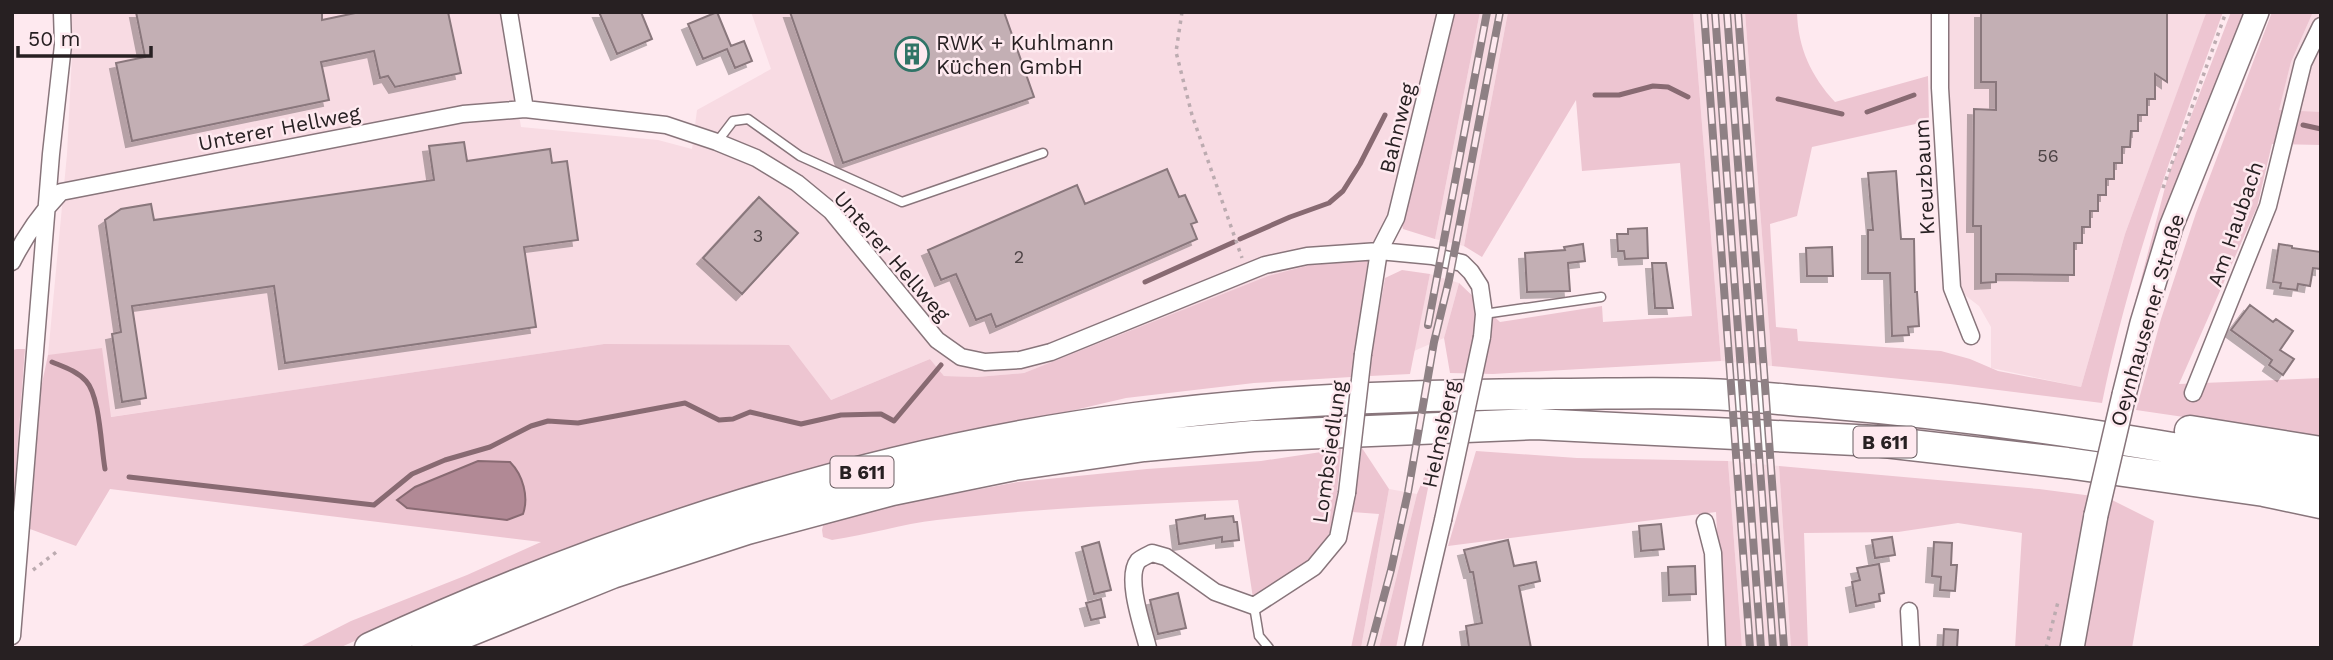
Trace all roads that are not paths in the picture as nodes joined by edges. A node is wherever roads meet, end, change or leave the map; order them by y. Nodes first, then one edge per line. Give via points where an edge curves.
1 (62, 12) edge
2 (509, 12) edge
3 (1446, 12) edge
4 (1940, 12) edge
5 (2257, 12) edge
6 (2321, 26) edge
7 (525, 109) junction
8 (717, 142) junction
9 (1043, 153) dead end
10 (47, 207) junction
11 (1379, 251) junction
12 (1432, 256) joint
13 (12, 262) edge
14 (1601, 298) dead end
15 (1484, 314) junction
16 (1971, 336) dead end
17 (2193, 393) dead end
18 (2076, 432) junction
19 (2321, 452) edge
20 (2321, 475) edge
21 (2264, 491) junction
22 (2321, 503) edge
23 (2321, 516) edge
24 (1705, 522) dead end
25 (1254, 606) junction
26 (1909, 611) dead end
27 (12, 636) edge
28 (370, 648) edge
29 (427, 648) edge
30 (1148, 648) edge
31 (1269, 648) edge
32 (1413, 648) edge
33 (1717, 648) edge
34 (1911, 648) edge
35 (2072, 648) edge

1 - 10 street via 63,45
2 - 7 street
3 - 11 street, Bahnweg via 1396,218
4 - 16 street, Kreuzbaum via 1951,288
5 - 35 main road, Oeynhausener Straße, bridge via 2171,227 2142,323 2096,515
6 - 17 street, Am Haubach via 2304,63 2268,206
7 - 8 street, Unterer Hellweg via 666,125
7 - 10 street, Unterer Hellweg via 463,114 61,192
8 - 9 lane via 733,121 748,119 800,156 902,202
8 - 11 street, Unterer Hellweg via 756,158 797,183 831,211 937,340 961,357 985,362 1051,352 1265,265 1307,256
10 - 13 street
10 - 27 street
11 - 12 street, Unterer Hellweg
11 - 25 street, Lombsiedlung, bridge via 1338,538 1314,567
12 - 15 street, Helmsberg via 1462,263 1471,272 1480,286
14 - 15 lane
15 - 32 street, Helmsberg, bridge
18 - 19 highway, B 611 via 2153,425
18 - 20 highway, B 611
18 - 28 highway, B 611 via 1916,411 1707,394 1378,397 1134,418 1008,438 740,505 591,554 466,603
21 - 22 highway
21 - 23 highway, B 611 via 2276,505
21 - 29 highway, B 611 via 1876,441 1524,424 1253,436 1014,465 892,490 747,529 612,573
24 - 33 street via 1713,553
25 - 30 street via 1214,592 1166,556 1152,553 1138,560 1134,571
25 - 31 lane via 1259,636
26 - 34 street

